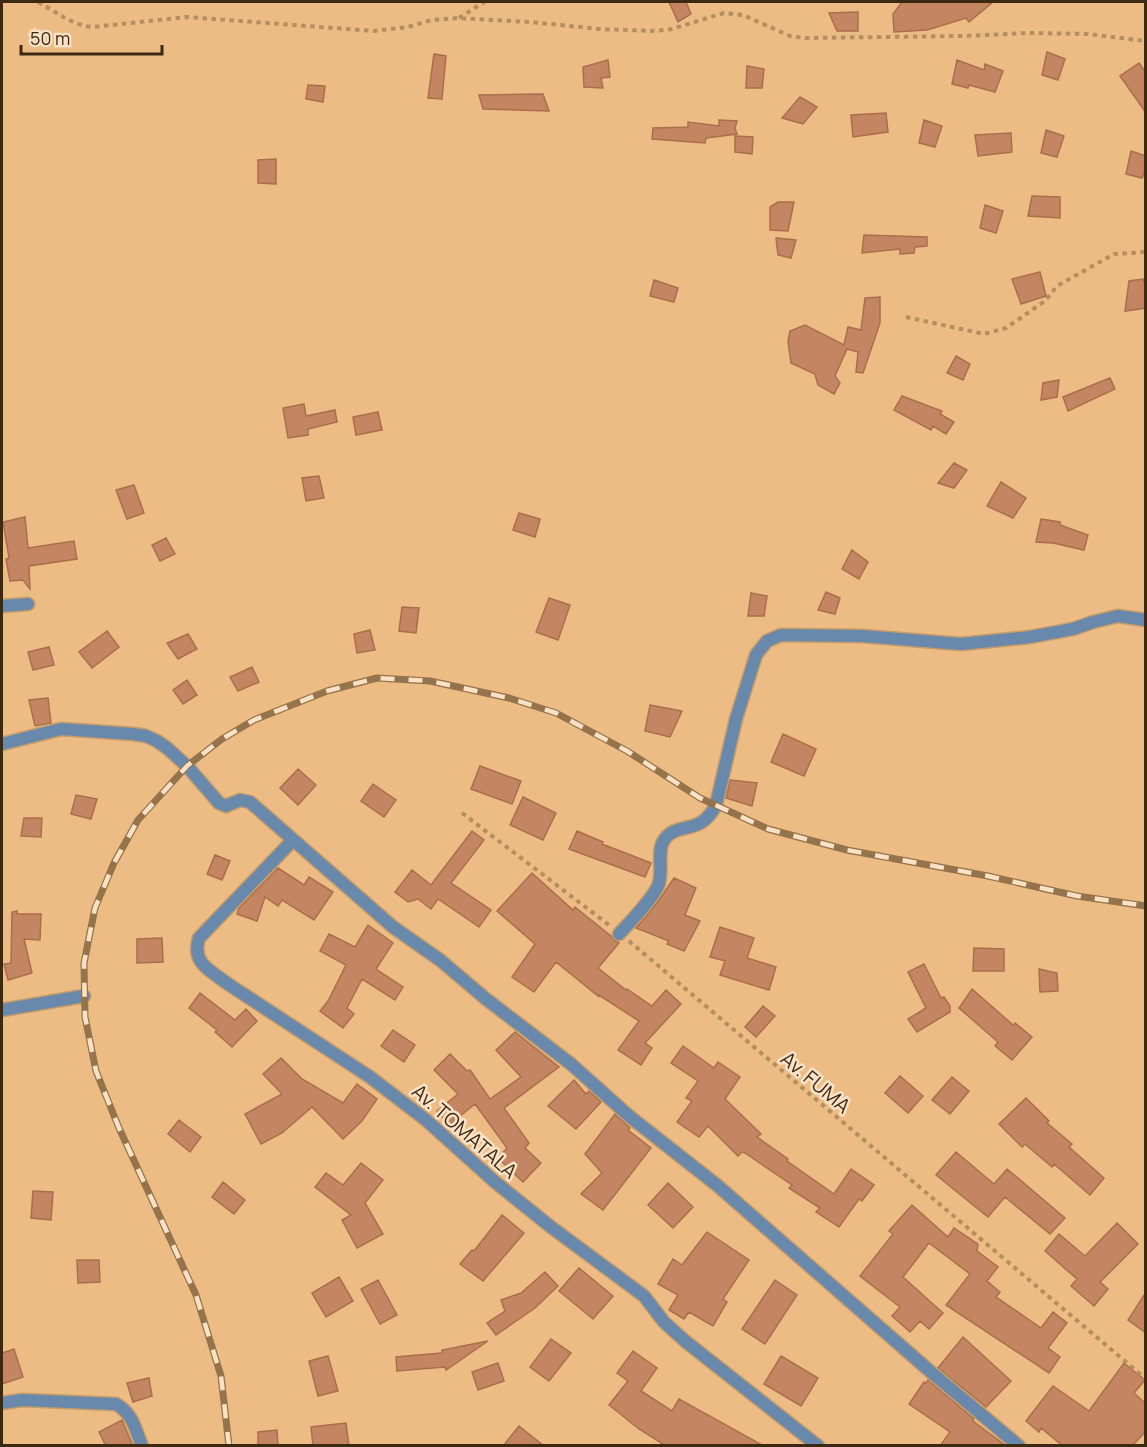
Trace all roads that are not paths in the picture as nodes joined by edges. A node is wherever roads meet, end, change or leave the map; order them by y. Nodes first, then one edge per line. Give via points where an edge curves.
1 (28, 603) dead end
2 (2, 606) edge
3 (1146, 620) edge
4 (2, 744) edge
5 (293, 840) junction
6 (620, 934) road end
7 (84, 996) dead end
8 (2, 1010) edge
9 (2, 1402) edge
10 (142, 1446) edge
11 (819, 1446) edge
12 (1019, 1446) edge

1 - 2 street
3 - 6 street via 1118,616 1030,637 961,644 823,634 781,634 767,641 756,655 710,817 696,826 672,831 663,842 658,885
4 - 5 street via 61,729 146,736 174,754 219,803 226,806 240,800 250,802
5 - 11 street, Av. TOMATALA via 199,938 197,958 228,984 370,1077 426,1120 495,1182 645,1296 664,1322 685,1341
5 - 12 street via 393,927 571,1064
7 - 8 street
9 - 10 street via 116,1404 135,1423

